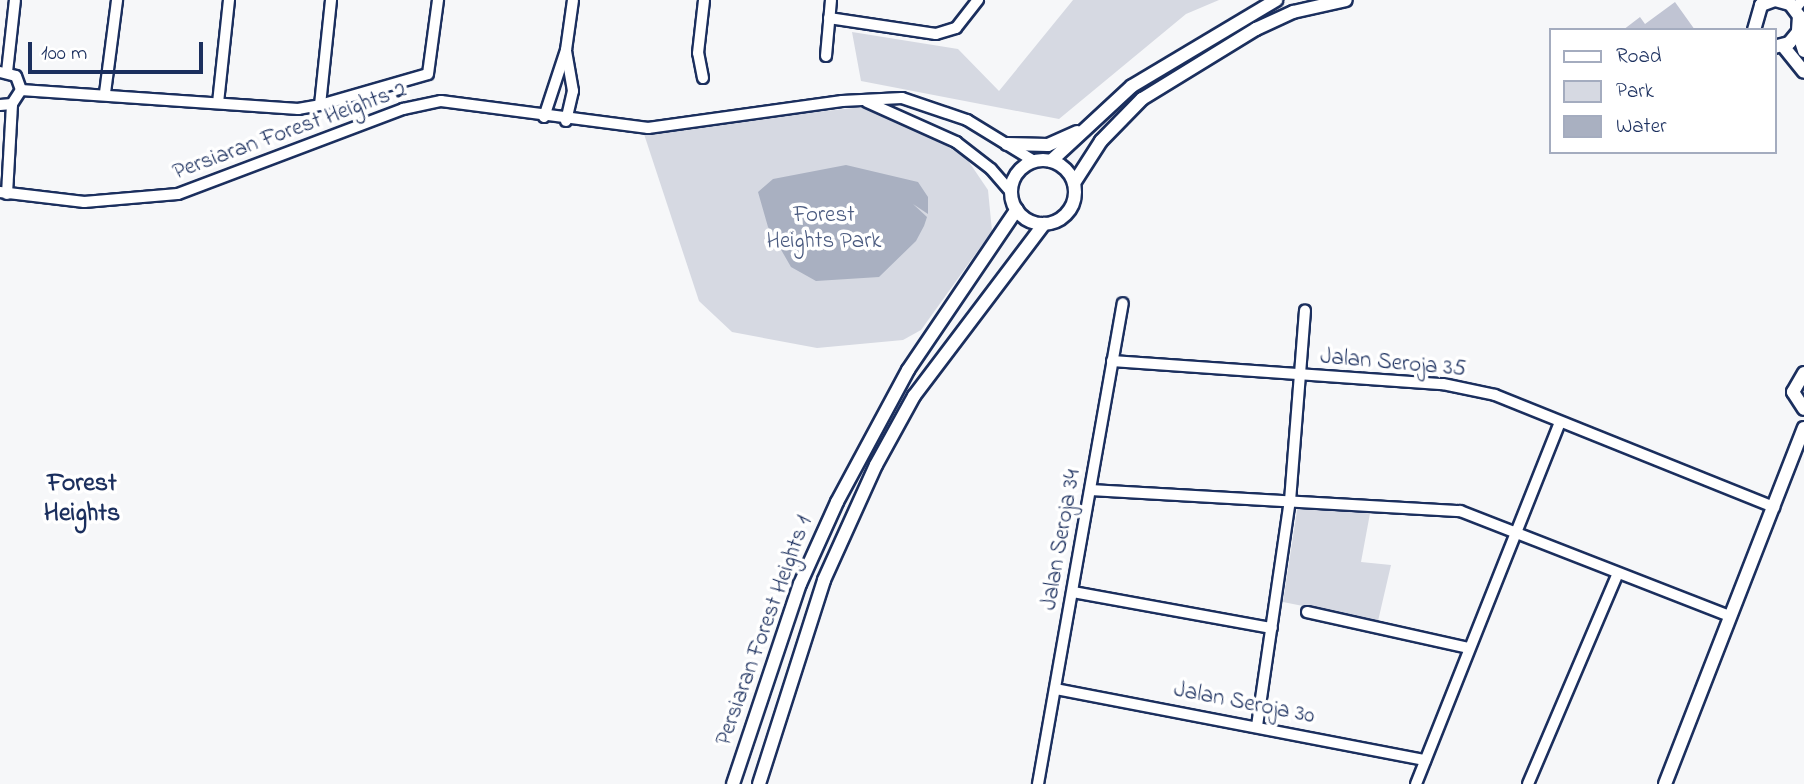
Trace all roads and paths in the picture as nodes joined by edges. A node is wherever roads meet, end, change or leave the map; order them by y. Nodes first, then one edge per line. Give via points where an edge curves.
1 (15, 0) edge
2 (117, 0) edge
3 (229, 0) edge
4 (331, 0) edge
5 (438, 0) edge
6 (573, 0) edge
7 (704, 0) edge
8 (831, 0) edge
9 (978, 0) edge
10 (1276, 0) edge
11 (1346, 0) edge
12 (1748, 0) edge
13 (1768, 1) edge
14 (1798, 5) edge
15 (1756, 12) junction
16 (829, 18) junction
17 (1754, 28) edge
18 (1798, 32) junction
19 (1779, 47) edge
20 (566, 50) junction
21 (1804, 51) edge
22 (826, 56) dead end
23 (4, 72) edge
24 (1804, 72) edge
25 (702, 78) dead end
26 (21, 90) junction
27 (104, 93) junction
28 (863, 100) junction
29 (218, 103) junction
30 (12, 104) junction
31 (0, 105) edge
32 (320, 105) junction
33 (544, 117) junction
34 (566, 121) junction
35 (1095, 121) junction
36 (1007, 144) junction
37 (1034, 161) junction
38 (1051, 161) junction
39 (1074, 183) junction
40 (4, 193) edge
41 (1012, 193) junction
42 (1017, 209) junction
43 (1044, 224) junction
44 (1123, 303) dead end
45 (1305, 311) dead end
46 (1112, 361) junction
47 (1804, 373) edge
48 (1296, 376) junction
49 (1804, 409) edge
50 (1559, 425) junction
51 (1804, 428) edge
52 (1091, 490) junction
53 (1290, 501) junction
54 (1774, 507) junction
55 (1518, 529) junction
56 (1618, 573) junction
57 (1073, 592) junction
58 (1307, 612) dead end
59 (1730, 616) junction
60 (1272, 628) junction
61 (1468, 648) junction
62 (1056, 689) junction
63 (1257, 726) junction
64 (1425, 760) junction
65 (733, 784) edge
66 (759, 784) edge
67 (1038, 784) edge
68 (1416, 784) edge
69 (1528, 784) edge
70 (1665, 784) edge

1 - 23 street
2 - 27 street
3 - 29 street
4 - 32 street
5 - 32 street via 428,74
6 - 20 street
7 - 25 street via 698,52
8 - 16 street
9 - 16 street via 956,27 936,34
10 - 35 street via 1132,86
11 - 39 street via 1293,12 1256,29 1142,99 1101,141
12 - 15 street
13 - 14 street
13 - 15 street
14 - 18 street
15 - 17 street
16 - 22 street
18 - 19 street
18 - 21 street
19 - 24 street
20 - 33 street
20 - 34 street via 573,91
23 - 26 street via 16,76
26 - 27 street
26 - 30 street
27 - 29 street
28 - 34 street, Persiaran Forest Heights 2 via 648,128
28 - 36 street, Persiaran Forest Heights 2 via 902,98 967,121
28 - 41 street via 956,142
29 - 32 street via 298,109
30 - 31 street
30 - 40 street
33 - 34 street, Persiaran Forest Heights 2
33 - 40 street, Persiaran Forest Heights 2 via 442,101 403,109 178,194 84,202
35 - 36 street via 1048,145
35 - 38 street
36 - 37 street, Persiaran Forest Heights 2
37 - 38 street
37 - 41 street via 1015,177
38 - 39 street via 1066,169
39 - 43 street via 1071,208 1059,220
41 - 42 street
42 - 43 street
42 - 65 street, Persiaran Forest Heights 1 via 908,370 837,502 800,584
43 - 66 street, Persiaran Forest Heights 1 via 914,396 876,465 824,580
44 - 46 street, Jalan Seroja 34
45 - 48 street
46 - 48 street, Jalan Seroja 35
46 - 52 street, Jalan Seroja 34
47 - 49 street via 1793,392
48 - 50 street, Jalan Seroja 35 via 1443,384 1495,395
48 - 53 street
50 - 54 street, Jalan Seroja 35
50 - 55 street
51 - 54 street
52 - 53 street
52 - 57 street, Jalan Seroja 34
53 - 55 street via 1460,511
53 - 60 street
54 - 59 street
55 - 56 street
55 - 61 street
56 - 59 street
56 - 69 street
57 - 60 street
57 - 62 street, Jalan Seroja 34
58 - 61 street
59 - 70 street
60 - 63 street
61 - 64 street
62 - 63 street, Jalan Seroja 30
62 - 67 street, Jalan Seroja 34
63 - 64 street, Jalan Seroja 30
64 - 68 street

